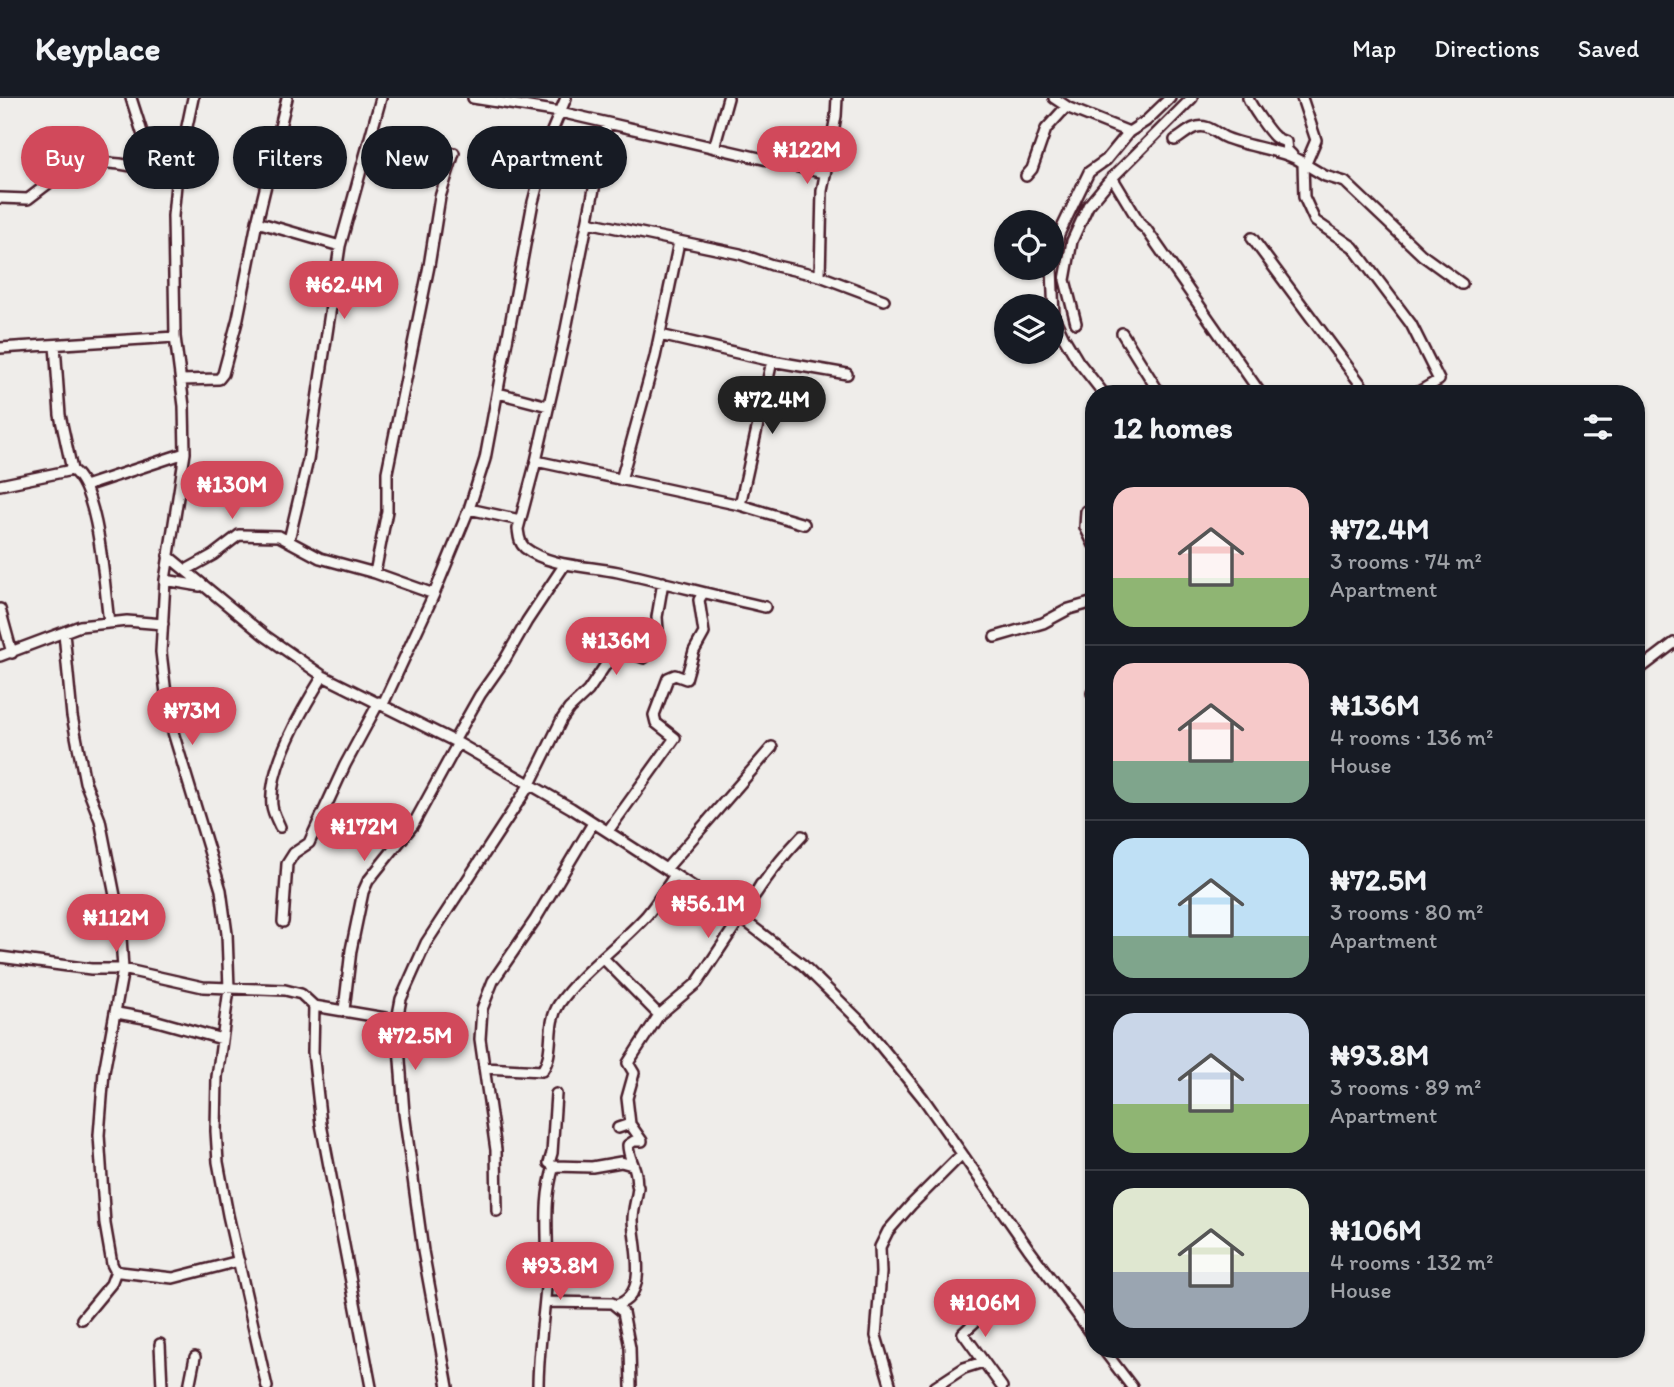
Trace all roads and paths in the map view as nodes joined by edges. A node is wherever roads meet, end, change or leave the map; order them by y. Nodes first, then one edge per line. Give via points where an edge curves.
1 (131, 98) edge
2 (193, 98) edge
3 (287, 98) edge
4 (381, 98) edge
5 (473, 98) edge
6 (566, 98) edge
7 (727, 98) edge
8 (837, 98) edge
9 (1054, 98) edge
10 (1170, 98) edge
11 (1192, 98) edge
12 (1248, 98) edge
13 (1302, 98) edge
14 (484, 99) edge
15 (1066, 107) junction
16 (560, 112) junction
17 (607, 124) junction
18 (140, 126) edge
19 (187, 126) edge
20 (1129, 132) junction
21 (1175, 140) dead end
22 (714, 148) junction
23 (454, 153) dead end
24 (1292, 155) junction
25 (1303, 163) junction
26 (123, 164) edge
27 (824, 173) junction
28 (1027, 176) dead end
29 (1112, 177) junction
30 (176, 189) edge
31 (0, 198) edge
32 (257, 222) junction
33 (588, 222) junction
34 (1252, 238) dead end
35 (679, 242) junction
36 (340, 246) junction
37 (820, 276) junction
38 (1462, 284) dead end
39 (884, 300) dead end
40 (1076, 323) dead end
41 (1122, 333) dead end
42 (660, 335) junction
43 (175, 337) junction
44 (55, 345) junction
45 (0, 348) edge
46 (772, 361) junction
47 (847, 374) dead end
48 (181, 380) junction
49 (1097, 385) edge
50 (1154, 385) edge
51 (1255, 385) edge
52 (1361, 385) edge
53 (1430, 385) edge
54 (498, 393) junction
55 (548, 406) junction
56 (185, 453) junction
57 (536, 461) junction
58 (72, 470) junction
59 (621, 480) junction
60 (0, 485) edge
61 (85, 486) junction
62 (740, 505) junction
63 (468, 509) junction
64 (520, 520) junction
65 (804, 523) dead end
66 (289, 540) junction
67 (168, 556) junction
68 (565, 564) junction
69 (186, 570) junction
70 (375, 573) junction
71 (165, 580) junction
72 (663, 582) junction
73 (202, 586) junction
74 (703, 593) junction
75 (433, 594) junction
76 (1085, 604) edge
77 (765, 607) dead end
78 (0, 609) edge
79 (110, 622) junction
80 (163, 624) junction
81 (64, 633) junction
82 (995, 637) dead end
83 (1674, 643) edge
84 (12, 653) junction
85 (0, 656) edge
86 (1645, 665) edge
87 (323, 676) junction
88 (381, 703) junction
89 (456, 742) junction
90 (772, 747) dead end
91 (530, 784) junction
92 (593, 823) junction
93 (280, 827) dead end
94 (608, 831) junction
95 (802, 836) dead end
96 (666, 869) junction
97 (675, 875) junction
98 (741, 917) junction
99 (284, 922) dead end
100 (0, 957) edge
101 (603, 958) junction
102 (123, 970) junction
103 (229, 989) junction
104 (314, 1006) junction
105 (344, 1010) junction
106 (117, 1013) junction
107 (659, 1016) junction
108 (397, 1020) junction
109 (222, 1039) junction
110 (484, 1068) junction
111 (556, 1094) dead end
112 (630, 1124) junction
113 (618, 1128) dead end
114 (962, 1154) junction
115 (632, 1165) junction
116 (554, 1166) junction
117 (497, 1211) dead end
118 (239, 1261) junction
119 (116, 1271) junction
120 (1004, 1295) dead end
121 (545, 1302) junction
122 (616, 1305) junction
123 (82, 1319) dead end
124 (1085, 1325) edge
125 (160, 1344) dead end
126 (195, 1357) dead end
127 (1110, 1358) edge
128 (983, 1362) junction
129 (162, 1387) edge
130 (190, 1387) edge
131 (267, 1387) edge
132 (371, 1387) edge
133 (448, 1387) edge
134 (538, 1387) edge
135 (631, 1387) edge
136 (891, 1387) edge
137 (935, 1387) edge
138 (1002, 1387) edge
139 (1132, 1387) edge

1 - 18 street
2 - 19 street
3 - 32 street
4 - 36 street
5 - 14 street
6 - 16 street
7 - 22 street
8 - 27 street
9 - 15 street
10 - 20 street
11 - 29 street
12 - 24 street
13 - 25 street via 1316,140
14 - 16 street
15 - 20 street
15 - 28 street via 1046,129
16 - 17 street
16 - 54 street via 533,202
17 - 22 street
17 - 33 street
20 - 49 street via 1106,160 1089,172 1060,229 1052,268 1057,324
21 - 24 street via 1194,128 1210,127 1224,137
22 - 27 street
23 - 70 street via 440,197 387,472 387,511
24 - 25 street
25 - 38 street via 1345,182 1422,255
25 - 53 street via 1304,197 1315,221 1353,247 1411,324 1439,380
26 - 31 street via 97,162 62,173 28,199
27 - 37 street
29 - 40 street via 1088,205 1072,241 1065,280
29 - 51 street
30 - 43 street
32 - 36 street
32 - 48 street via 222,377
33 - 35 street
33 - 55 street
34 - 52 street
35 - 37 street
35 - 42 street
36 - 66 street via 312,441
37 - 39 street
41 - 50 street
42 - 46 street
42 - 59 street
43 - 44 street
43 - 48 street
44 - 45 street
44 - 58 street via 60,415
46 - 47 street
46 - 62 street
48 - 56 street
54 - 55 street
54 - 63 street via 485,459
55 - 57 street
56 - 61 street
56 - 67 street
57 - 59 street
57 - 64 street
58 - 60 street
58 - 61 street
59 - 62 street
61 - 79 street via 98,533
62 - 65 street
63 - 64 street
63 - 75 street
64 - 68 street via 519,537 525,548
66 - 69 street via 242,534
66 - 70 street via 320,558
67 - 69 street
67 - 71 street
68 - 72 street
68 - 89 street via 480,695
69 - 73 street
70 - 75 street
71 - 73 street
71 - 80 street
72 - 74 street
72 - 91 street via 658,631 644,658 618,648 562,719
73 - 87 street
74 - 77 street
74 - 94 street via 699,600 704,633 686,679 668,678 654,715 656,723 675,738
75 - 88 street
76 - 82 street
78 - 84 street
79 - 80 street
79 - 81 street
80 - 103 street via 167,710 221,890
81 - 84 street
81 - 102 street via 72,716 85,782 108,856
83 - 86 street
84 - 85 street
87 - 88 street
87 - 93 street via 297,719 276,776 272,809
88 - 89 street
88 - 99 street via 345,765 312,837 287,864
89 - 91 street
89 - 105 street via 413,825 363,892
90 - 96 street
91 - 92 street
91 - 108 street via 426,943 408,979
92 - 94 street
92 - 110 street via 486,995 480,1019
94 - 96 street
95 - 98 street via 761,884
96 - 97 street
97 - 98 street
97 - 101 street via 648,914
98 - 107 street via 697,983
98 - 114 street via 837,997 889,1054
100 - 102 street
101 - 107 street
101 - 110 street via 557,1007 549,1057 542,1071
102 - 103 street
102 - 106 street
103 - 104 street via 293,991
103 - 109 street
104 - 105 street
104 - 132 street via 313,1052 321,1124
105 - 108 street
106 - 109 street
106 - 119 street via 104,1072 99,1135 104,1224
107 - 112 street via 628,1063 634,1073 627,1098
108 - 133 street via 409,1156
109 - 118 street via 215,1131
110 - 117 street via 496,1150
111 - 116 street via 549,1163
112 - 113 street
112 - 115 street via 642,1141 628,1145
114 - 124 street
114 - 136 street via 888,1231 880,1247 876,1336
115 - 116 street
115 - 122 street via 638,1187 633,1205 638,1278 633,1294
116 - 121 street via 545,1220
118 - 119 street via 173,1278
118 - 131 street
119 - 123 street
120 - 128 street via 963,1335
121 - 122 street
121 - 134 street
122 - 135 street via 623,1312 627,1331
125 - 129 street
126 - 130 street
127 - 139 street
128 - 137 street
128 - 138 street

